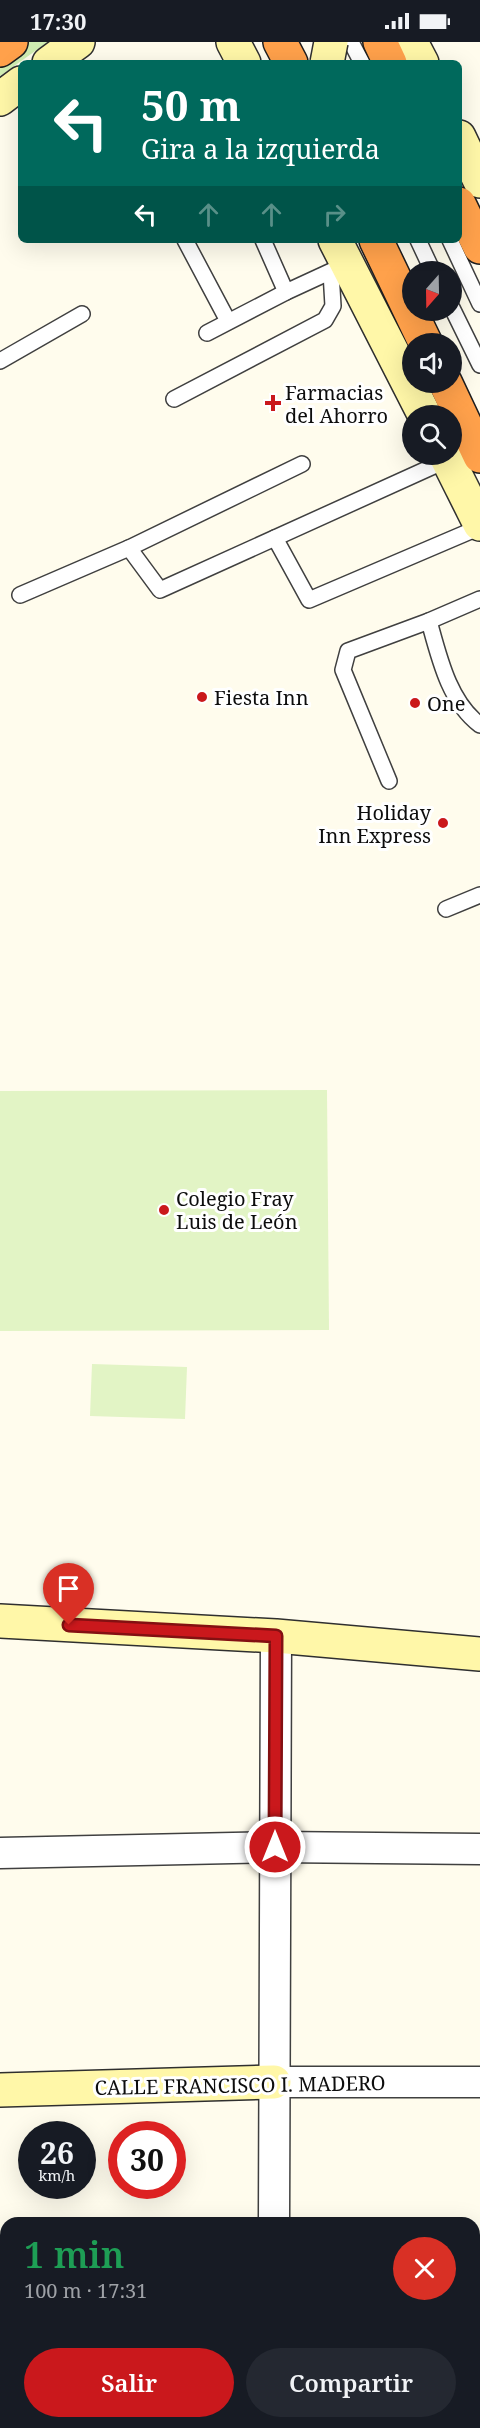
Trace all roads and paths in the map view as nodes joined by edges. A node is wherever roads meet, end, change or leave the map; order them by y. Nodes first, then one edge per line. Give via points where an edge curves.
1 (11, 42) edge
2 (78, 42) edge
3 (233, 42) edge
4 (280, 42) edge
5 (324, 42) edge
6 (331, 42) edge
7 (351, 42) edge
8 (380, 42) edge
9 (411, 42) edge
10 (0, 50) edge
11 (53, 60) edge
12 (242, 60) edge
13 (289, 60) edge
14 (328, 60) edge
15 (333, 60) edge
16 (360, 60) edge
17 (389, 60) edge
18 (420, 60) edge
19 (18, 85) edge
20 (0, 99) edge
21 (462, 143) edge
22 (480, 181) edge
23 (462, 210) edge
24 (187, 243) edge
25 (264, 243) edge
26 (375, 243) edge
27 (376, 243) edge
28 (419, 243) edge
29 (451, 243) edge
30 (480, 247) edge
31 (338, 258) edge
32 (428, 261) edge
33 (286, 292) junction
34 (480, 304) edge
35 (82, 314) dead end
36 (228, 321) junction
37 (458, 321) edge
38 (207, 333) dead end
39 (413, 333) edge
40 (420, 333) edge
41 (0, 361) edge
42 (480, 365) edge
43 (450, 393) edge
44 (174, 399) dead end
45 (419, 405) edge
46 (462, 441) edge
47 (480, 456) edge
48 (302, 464) dead end
49 (429, 465) edge
50 (450, 465) edge
51 (480, 481) edge
52 (480, 525) edge
53 (275, 538) junction
54 (129, 548) junction
55 (20, 595) dead end
56 (480, 599) edge
57 (429, 621) junction
58 (480, 726) edge
59 (389, 781) dead end
60 (480, 896) edge
61 (446, 909) dead end
62 (0, 1621) edge
63 (276, 1636) junction
64 (480, 1654) edge
65 (275, 1847) junction
66 (480, 1848) edge
67 (0, 1853) edge
68 (274, 2082) junction
69 (480, 2082) edge
70 (0, 2090) edge
71 (273, 2217) edge

1 - 10 highway
2 - 11 main road
3 - 12 main road
4 - 13 highway
5 - 15 lane
6 - 14 main road, bridge
7 - 16 lane
8 - 17 highway
9 - 18 main road
19 - 20 main road
21 - 22 main road
23 - 30 highway
24 - 36 lane
25 - 33 lane
26 - 39 main road
27 - 40 highway
28 - 32 lane
29 - 34 lane
31 - 33 lane
31 - 44 lane via 333,306 325,320
31 - 45 main road
33 - 36 lane
35 - 41 lane
36 - 38 lane
37 - 42 lane
43 - 47 highway
46 - 51 main road
48 - 54 lane
49 - 53 lane
50 - 52 main road
52 - 53 lane via 309,600
53 - 54 lane via 160,590
54 - 55 lane
56 - 57 lane
57 - 58 lane via 441,665 466,715
57 - 59 lane via 348,651 344,660 343,670
60 - 61 lane
62 - 63 main road
63 - 64 main road
63 - 65 street
65 - 66 street
65 - 67 street
65 - 68 street
68 - 69 street, CALLE FRANCISCO I. MADERO
68 - 70 main road, CALLE FRANCISCO I. MADERO
68 - 71 street

